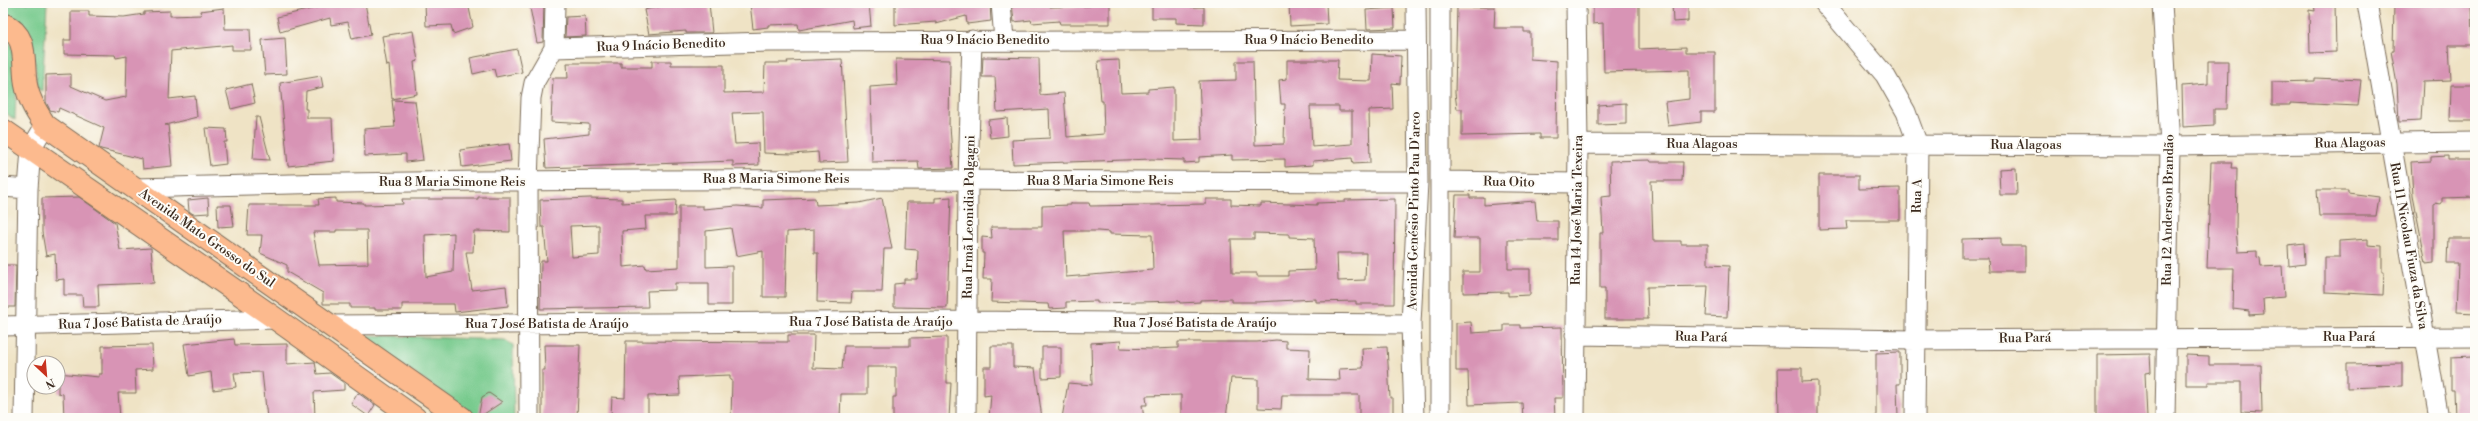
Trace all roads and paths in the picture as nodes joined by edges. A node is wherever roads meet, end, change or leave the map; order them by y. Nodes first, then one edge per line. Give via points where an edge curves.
1 (555, 3) edge
2 (1001, 3) edge
3 (1416, 3) edge
4 (1440, 3) edge
5 (1576, 3) edge
6 (1824, 3) edge
7 (2162, 3) edge
8 (2367, 3) edge
9 (3, 24) edge
10 (972, 40) junction
11 (1004, 40) junction
12 (1416, 40) junction
13 (554, 48) junction
14 (45, 125) junction
15 (3, 130) edge
16 (2390, 142) junction
17 (2475, 142) edge
18 (1578, 144) junction
19 (1918, 145) junction
20 (2170, 146) junction
21 (31, 149) junction
22 (968, 181) junction
23 (1440, 181) junction
24 (528, 182) junction
25 (1418, 182) junction
26 (1577, 183) junction
27 (3, 188) edge
28 (135, 188) junction
29 (28, 189) junction
30 (276, 319) junction
31 (967, 322) junction
32 (530, 324) junction
33 (1411, 324) junction
34 (331, 325) junction
35 (3, 326) edge
36 (25, 326) junction
37 (1575, 335) junction
38 (2165, 337) junction
39 (2425, 337) junction
40 (2475, 337) edge
41 (1915, 340) junction
42 (1414, 397) junction
43 (1440, 398) junction
44 (432, 410) edge
45 (24, 418) edge
46 (414, 418) edge
47 (462, 418) edge
48 (529, 418) edge
49 (966, 418) edge
50 (1414, 418) edge
51 (1440, 418) edge
52 (1575, 418) edge
53 (1915, 418) edge
54 (2165, 418) edge
55 (2439, 418) edge

1 - 13 street
2 - 11 street
3 - 12 street, Avenida Genésio Pinto Pau D'arco
4 - 23 street, Avenida Genésio Pinto Pau D'arco
5 - 18 street, Rua 14 José Maria Texeira
6 - 19 street, Rua A via 1885,75 1906,112
7 - 20 street, Rua 12 Anderson Brandão
8 - 16 street, Rua 11 Nicolau Fiuza da Silva
9 - 14 main road, Avenida Mato Grosso do Sul via 22,42 26,62 25,78 32,107
10 - 11 street, Rua 9 Inácio Benedito
10 - 13 street, Rua 9 Inácio Benedito
10 - 22 street, Rua Irmã Leonidia Polgagni
11 - 12 street, Rua 9 Inácio Benedito
12 - 25 street, Avenida Genésio Pinto Pau D'arco
13 - 24 street via 534,83 531,98
14 - 21 street
14 - 28 main road, Avenida Mato Grosso do Sul
15 - 21 main road, Avenida Mato Grosso do Sul
16 - 17 street, Rua Alagoas
16 - 20 street, Rua Alagoas
16 - 39 street, Rua 11 Nicolau Fiuza da Silva
18 - 19 street, Rua Alagoas
18 - 26 street, Rua 14 José Maria Texeira
19 - 20 street, Rua Alagoas
19 - 41 street, Rua A
20 - 38 street, Rua 12 Anderson Brandão
21 - 29 street
21 - 30 main road, Avenida Mato Grosso do Sul
22 - 24 street, Rua 8 Maria Simone Reis via 749,179
22 - 25 street, Rua 8 Maria Simone Reis
22 - 31 street, Rua Irmã Leonidia Polgagni
23 - 26 street, Rua Oito
23 - 43 street, Avenida Genésio Pinto Pau D'arco
24 - 28 street, Rua 8 Maria Simone Reis via 336,182
24 - 32 street
25 - 33 street, Avenida Genésio Pinto Pau D'arco
26 - 37 street, Rua 14 José Maria Texeira
27 - 29 street
28 - 34 main road, Avenida Mato Grosso do Sul
29 - 36 street
30 - 36 street, Rua 7 José Batista de Araújo
30 - 46 main road, Avenida Mato Grosso do Sul
31 - 32 street, Rua 7 José Batista de Araújo
31 - 33 street, Rua 7 José Batista de Araújo
31 - 49 street, Rua Irmã Leonidia Polgagni
32 - 34 street, Rua 7 José Batista de Araújo
32 - 48 street
33 - 42 street, Avenida Genésio Pinto Pau D'arco
34 - 44 main road, Avenida Mato Grosso do Sul
35 - 36 street, Rua 7 José Batista de Araújo
36 - 45 street
37 - 41 street, Rua Pará
37 - 52 street, Rua 14 José Maria Texeira
38 - 39 street, Rua Pará
38 - 41 street, Rua Pará
38 - 54 street, Rua 12 Anderson Brandão
39 - 40 street, Rua Pará
39 - 55 street, Rua 11 Nicolau Fiuza da Silva
41 - 53 street, Rua A
42 - 43 street
42 - 50 street, Avenida Genésio Pinto Pau D'arco
43 - 51 street, Avenida Genésio Pinto Pau D'arco
44 - 47 main road, Avenida Mato Grosso do Sul

